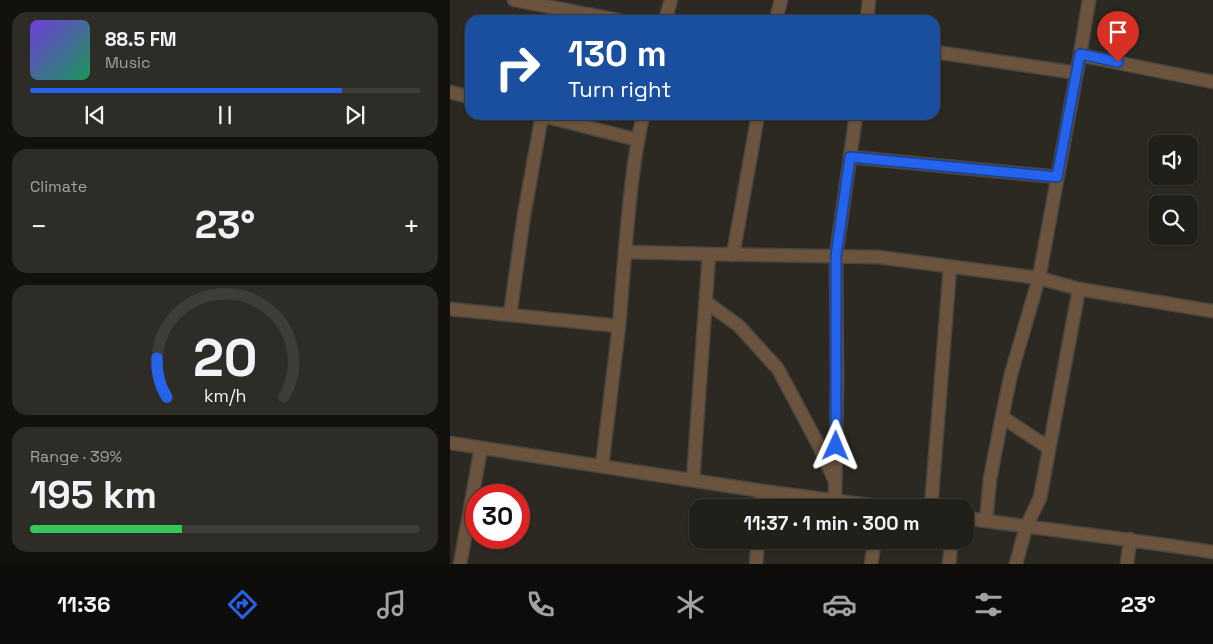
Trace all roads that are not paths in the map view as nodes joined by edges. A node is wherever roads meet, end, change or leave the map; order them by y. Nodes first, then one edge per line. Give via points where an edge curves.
1 (514, 0) edge
2 (671, 0) edge
3 (781, 0) edge
4 (869, 0) edge
5 (1089, 0) edge
6 (592, 15) edge
7 (666, 15) edge
8 (777, 15) edge
9 (868, 15) edge
10 (940, 53) edge
11 (1080, 54) junction
12 (1077, 73) junction
13 (1213, 82) edge
14 (450, 92) edge
15 (465, 96) edge
16 (540, 120) edge
17 (560, 120) edge
18 (642, 120) edge
19 (757, 120) edge
20 (855, 120) edge
21 (638, 140) junction
22 (850, 157) junction
23 (1057, 177) junction
24 (625, 252) junction
25 (709, 254) junction
26 (733, 255) junction
27 (836, 256) junction
28 (950, 267) junction
29 (1039, 278) junction
30 (1079, 290) junction
31 (706, 302) junction
32 (450, 309) edge
33 (1213, 311) edge
34 (510, 315) junction
35 (619, 326) junction
36 (1002, 417) junction
37 (450, 443) edge
38 (481, 448) junction
39 (1049, 448) junction
40 (602, 466) junction
41 (693, 480) junction
42 (835, 480) junction
43 (762, 491) junction
44 (762, 499) edge
45 (827, 499) edge
46 (835, 499) edge
47 (932, 499) edge
48 (974, 519) edge
49 (986, 521) junction
50 (1026, 528) junction
51 (1130, 539) junction
52 (757, 549) edge
53 (873, 549) edge
54 (951, 549) edge
55 (1213, 552) edge
56 (460, 564) edge
57 (756, 564) edge
58 (871, 564) edge
59 (949, 564) edge
60 (1016, 564) edge
61 (1127, 564) edge

1 - 6 street
2 - 7 street
3 - 8 street
4 - 9 street
5 - 11 street
10 - 12 street
11 - 12 street
11 - 13 street
12 - 23 street
14 - 15 street
16 - 34 street
17 - 21 street
18 - 21 street
19 - 26 street
20 - 22 street
21 - 24 street
22 - 23 street
22 - 27 street
23 - 29 street
24 - 25 street
24 - 35 street
25 - 26 street
25 - 31 street
26 - 27 street
27 - 28 street via 878,257
27 - 42 street
28 - 29 street
28 - 47 street
29 - 30 street
29 - 36 street
30 - 33 street
30 - 39 street
31 - 41 street
31 - 42 street via 740,326 778,369
32 - 34 street
34 - 35 street
35 - 40 street
36 - 39 street
36 - 49 street
37 - 38 street
38 - 40 street
38 - 56 street
39 - 50 street via 1040,498
40 - 41 street
41 - 43 street
42 - 46 street
43 - 44 street
43 - 45 street
48 - 49 street
49 - 50 street
50 - 51 street
50 - 60 street
51 - 55 street
51 - 61 street
52 - 57 street
53 - 58 street
54 - 59 street

